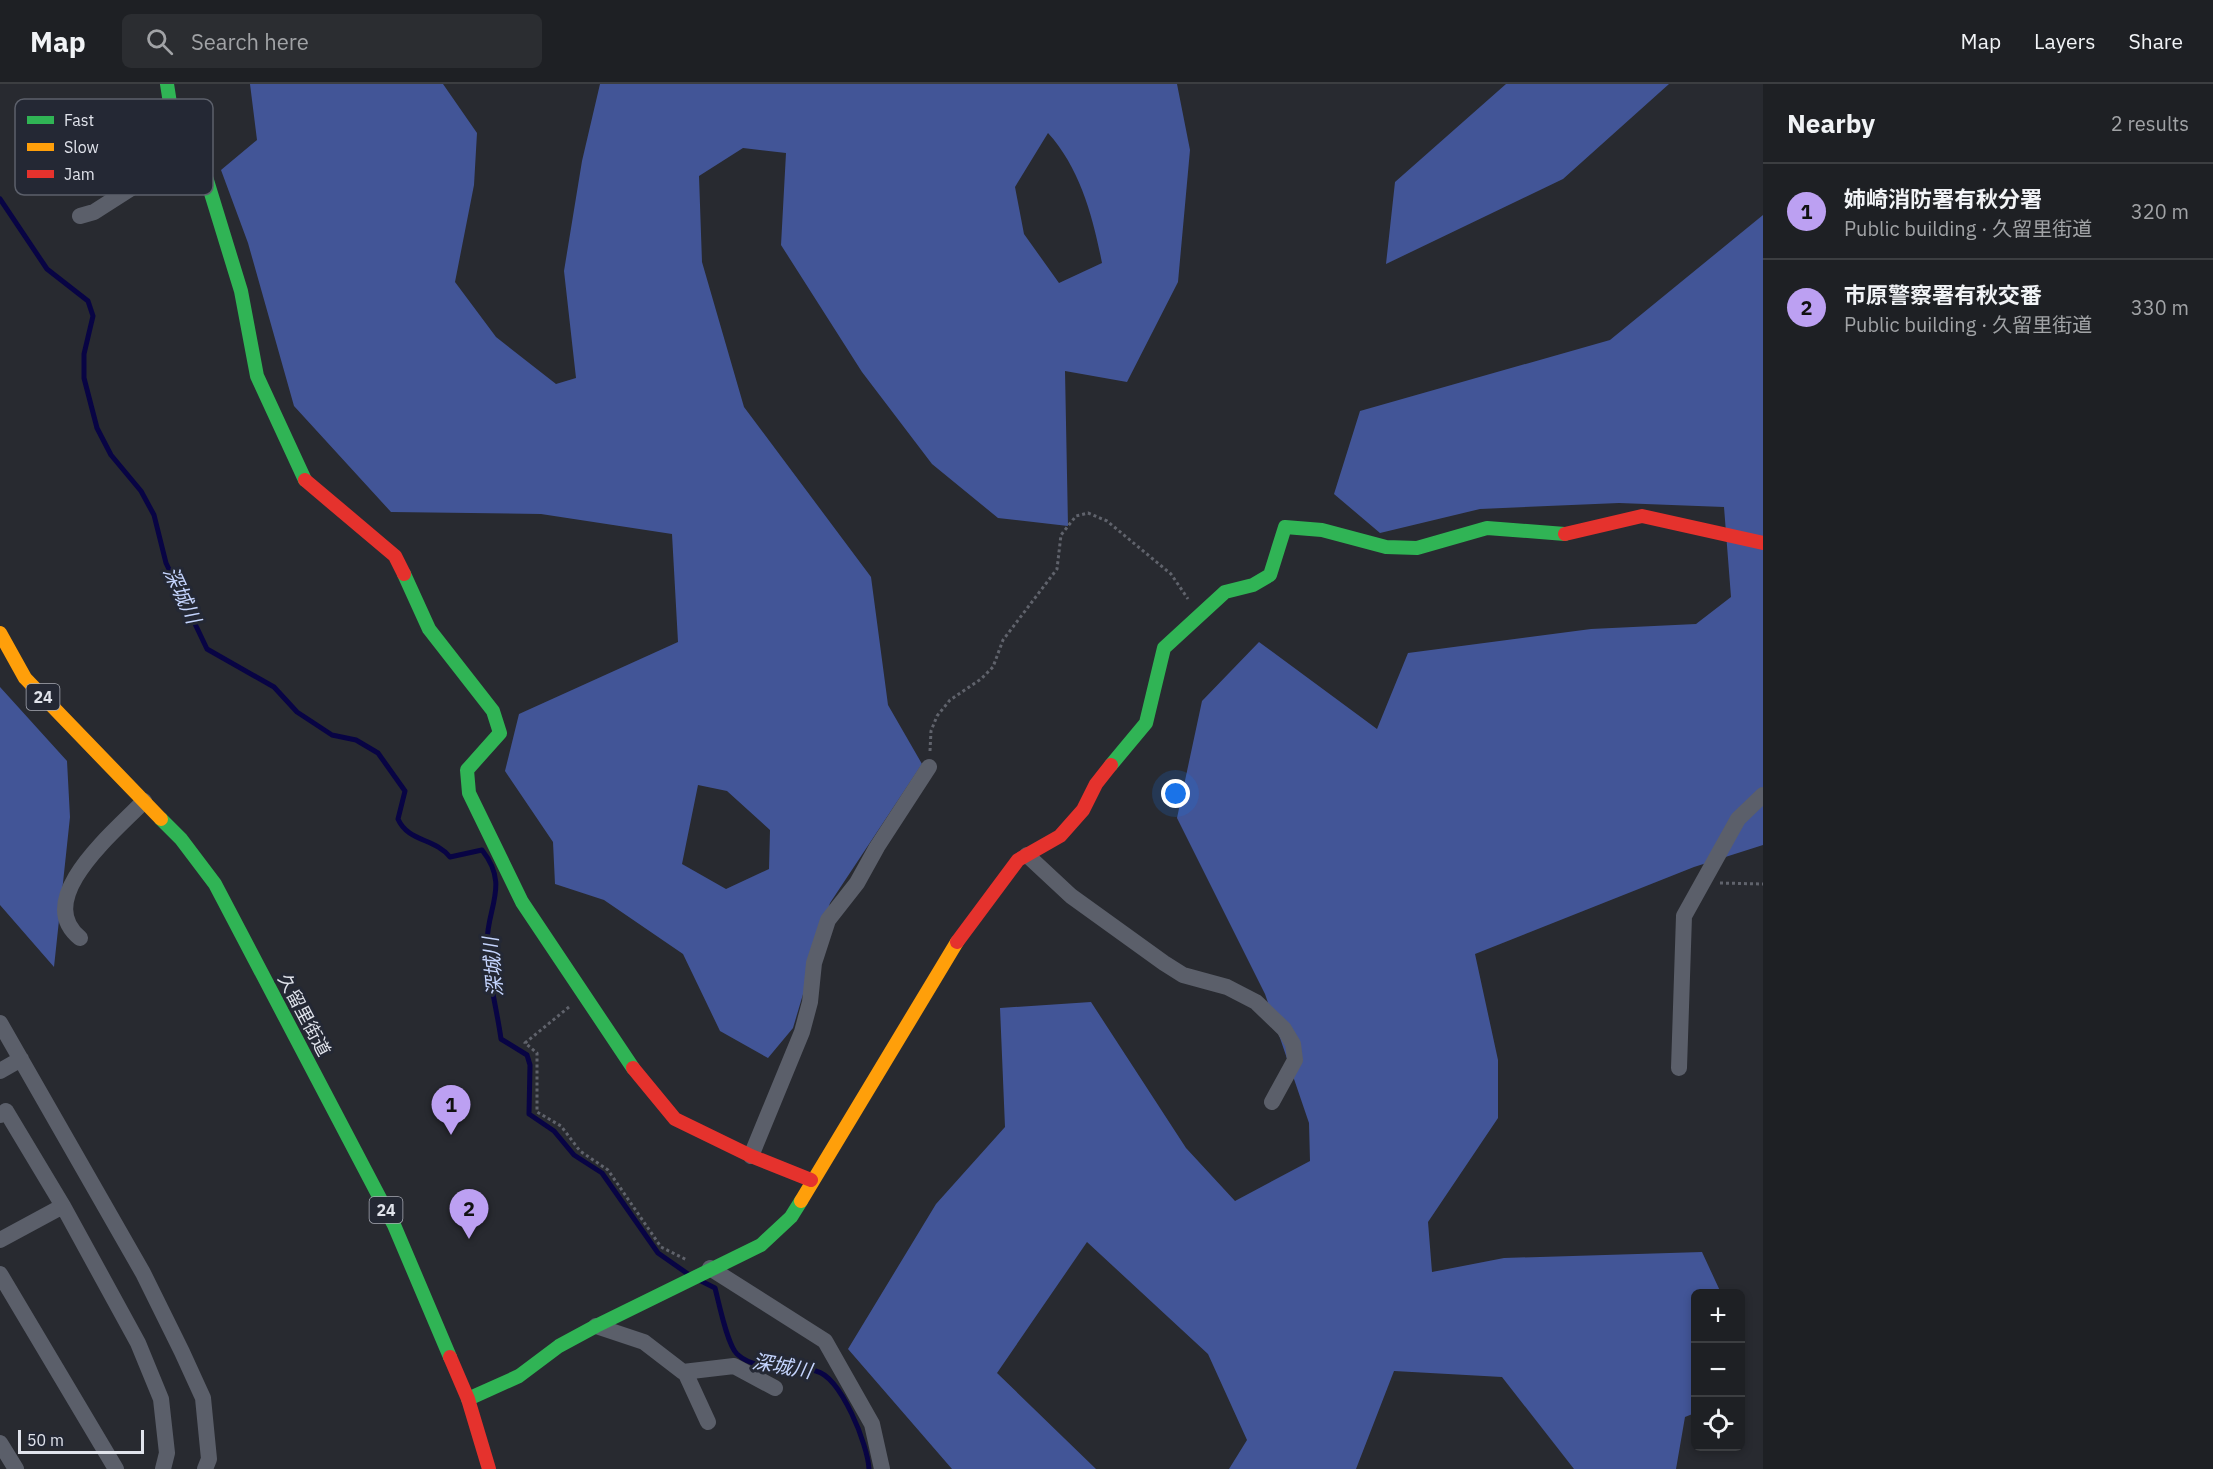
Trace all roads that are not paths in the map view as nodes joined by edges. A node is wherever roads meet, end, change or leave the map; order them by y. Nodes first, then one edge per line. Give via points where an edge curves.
1 (167, 84) edge
2 (169, 99) edge
3 (121, 195) edge
4 (212, 195) edge
5 (80, 216) dead end
6 (1763, 543) edge
7 (0, 633) edge
8 (929, 767) road end
9 (1763, 795) edge
10 (144, 801) junction
11 (1027, 855) junction
12 (80, 938) dead end
13 (0, 1023) edge
14 (21, 1059) junction
15 (1679, 1068) dead end
16 (0, 1071) edge
17 (1272, 1102) dead end
18 (0, 1115) edge
19 (751, 1156) junction
20 (811, 1180) junction
21 (63, 1206) junction
22 (0, 1240) edge
23 (710, 1268) junction
24 (0, 1274) edge
25 (596, 1326) junction
26 (685, 1372) junction
27 (775, 1388) dead end
28 (468, 1399) junction
29 (708, 1422) dead end
30 (0, 1443) edge
31 (16, 1469) edge
32 (116, 1469) edge
33 (163, 1469) edge
34 (205, 1469) edge
35 (489, 1469) edge
36 (882, 1469) edge

1 - 2 street
3 - 5 street
4 - 19 street via 241,291 257,376 306,482 395,556 429,629 493,711 500,733 467,770 469,793 522,902 642,1080 675,1119
6 - 11 street via 1642,516 1571,534 1487,528 1417,548 1386,547 1323,530 1286,527 1270,575 1253,585 1225,592 1164,648 1146,723 1060,836
7 - 10 street, 久留里街道 / 24 via 25,678
8 - 19 street via 857,883 828,920 814,963 802,1032
9 - 15 street via 1738,819 1684,916
10 - 12 street via 82,868 66,893 70,930
10 - 28 street, 久留里街道 / 24 via 187,846 215,884 394,1224
11 - 17 street via 1071,896 1164,963 1183,975 1227,987 1256,1002 1284,1029 1293,1044 1295,1060
11 - 20 street via 1018,860 959,938
13 - 14 street
14 - 16 street
14 - 34 street via 143,1273 203,1398 209,1459
18 - 21 street via 6,1111
19 - 20 street
20 - 23 street via 791,1217 761,1245
21 - 22 street
21 - 33 street via 138,1343 161,1399 167,1453
23 - 25 street
23 - 36 street via 825,1341 872,1424
24 - 32 street
25 - 26 street via 644,1342
25 - 28 street via 559,1346 519,1376
26 - 27 street via 734,1366
26 - 29 street
28 - 35 street, 久留里街道 / 24
30 - 31 street

